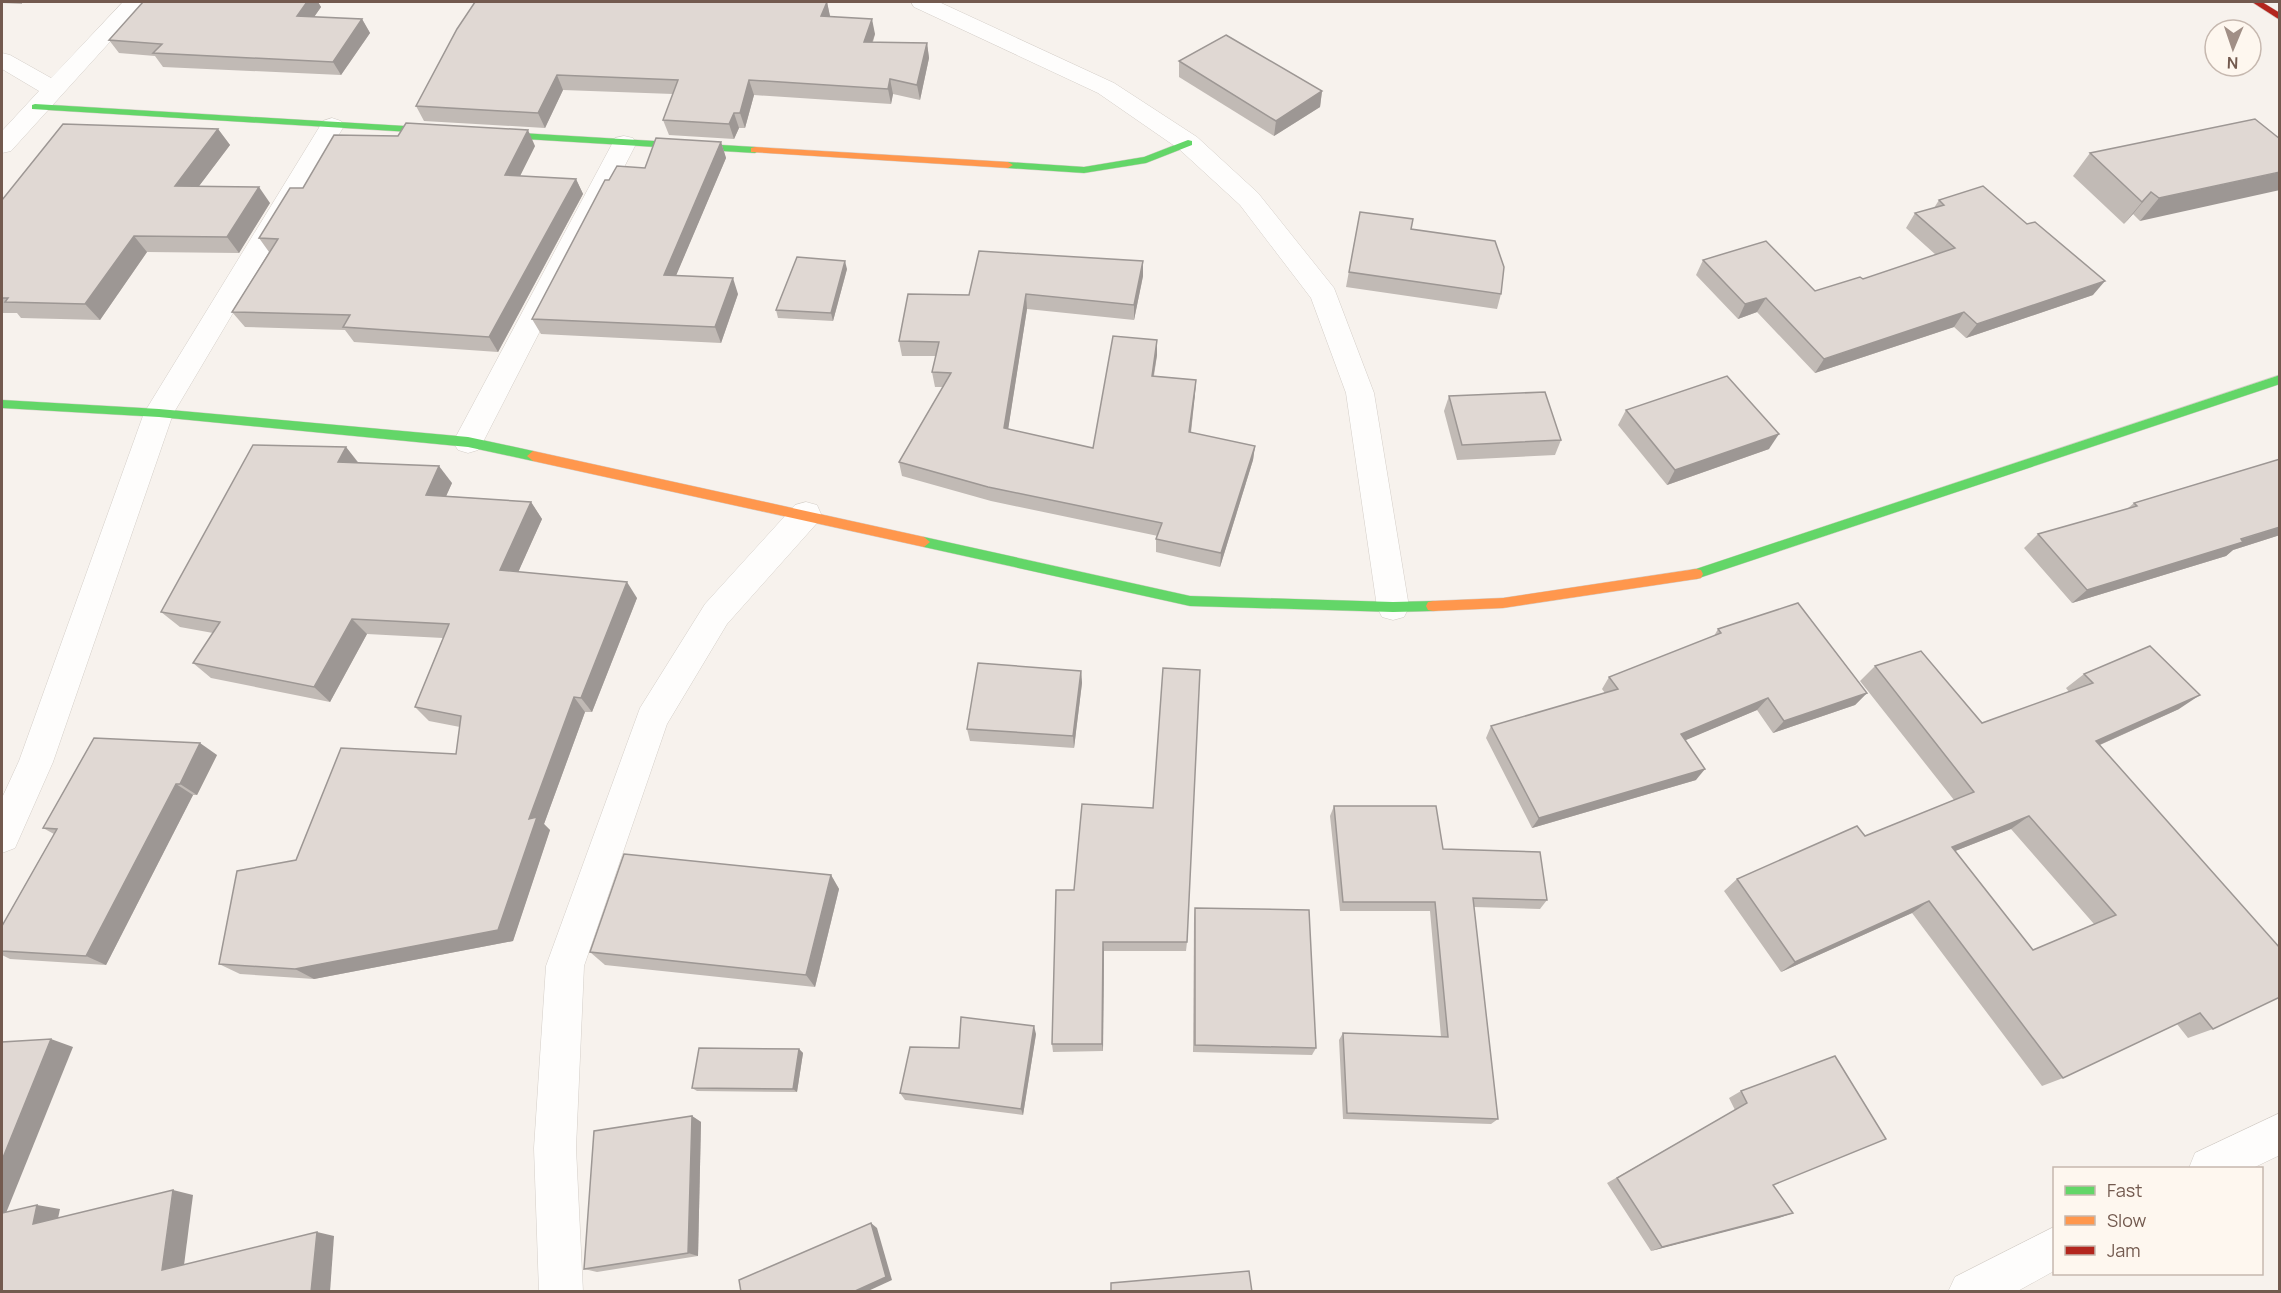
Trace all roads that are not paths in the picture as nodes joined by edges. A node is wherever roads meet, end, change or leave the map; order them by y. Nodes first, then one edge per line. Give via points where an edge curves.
1 (135, 2) edge
2 (922, 2) edge
3 (2257, 2) edge
4 (2280, 17) edge
5 (2, 60) edge
6 (52, 88) junction
7 (35, 107) junction
8 (332, 126) junction
9 (1188, 143) junction
10 (624, 144) junction
11 (2, 145) edge
12 (2280, 379) edge
13 (2, 404) edge
14 (159, 413) junction
15 (468, 442) junction
16 (806, 514) junction
17 (1393, 607) junction
18 (2, 836) edge
19 (2280, 1133) edge
20 (2212, 1167) edge
21 (2053, 1249) edge
22 (561, 1292) edge
23 (1970, 1292) edge

1 - 6 street
2 - 9 street via 1106,88
3 - 4 street
5 - 6 street
6 - 7 street
7 - 8 street
7 - 11 street
8 - 10 street
8 - 14 street
9 - 10 street via 1146,160 1084,170
9 - 17 street via 1249,199 1324,295 1360,393
10 - 15 street
12 - 17 street via 1693,575 1503,603
13 - 14 street
14 - 15 street
14 - 18 street via 36,762
15 - 16 street
16 - 17 street via 1190,601
16 - 22 street via 716,614 652,719 566,966 555,1148
19 - 20 street
21 - 23 street

